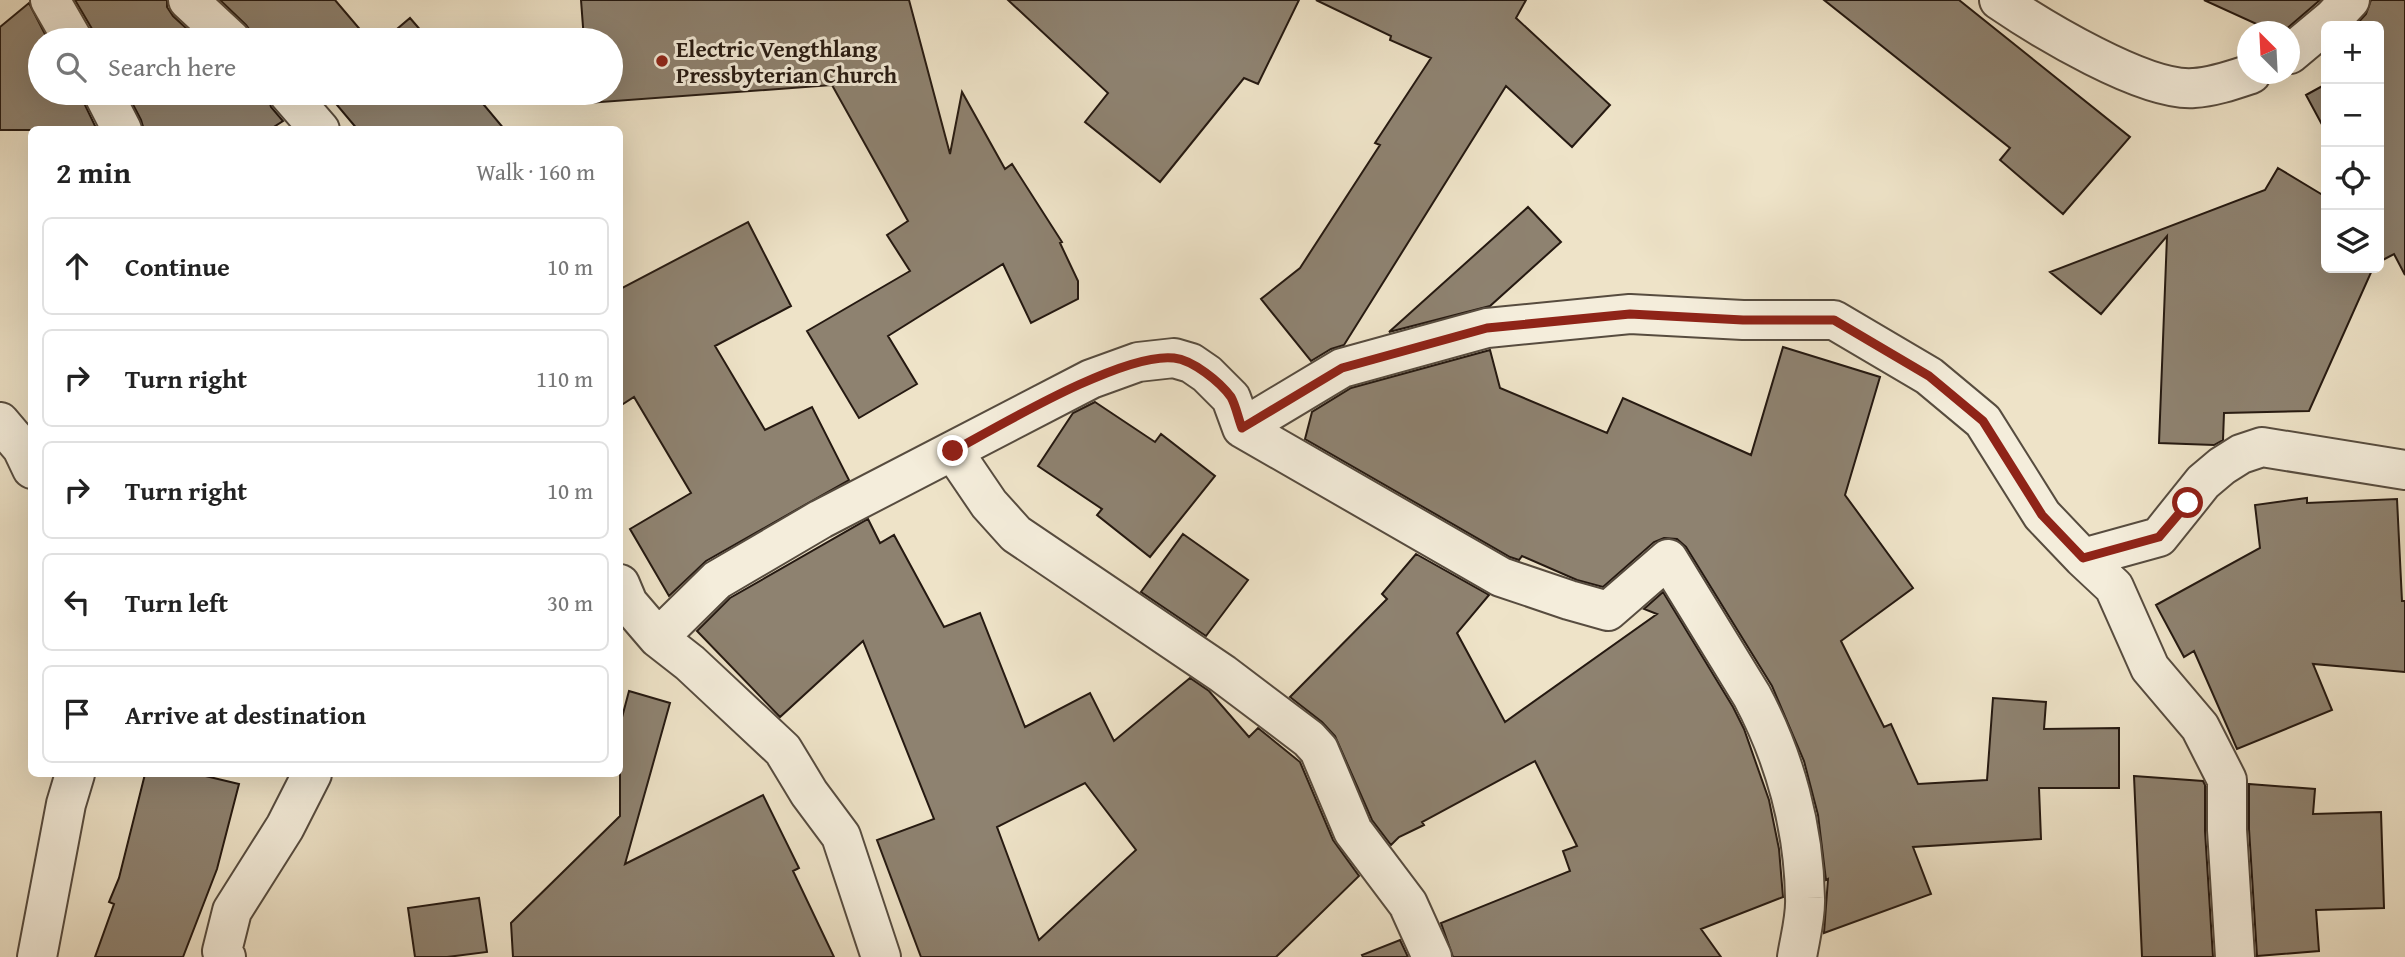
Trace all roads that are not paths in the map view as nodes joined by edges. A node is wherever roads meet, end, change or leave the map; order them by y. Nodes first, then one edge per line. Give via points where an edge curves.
1 (50, 0) edge
2 (188, 0) edge
3 (1999, 0) edge
4 (2350, 0) edge
5 (66, 28) edge
6 (218, 28) edge
7 (2300, 46) edge
8 (2237, 78) edge
9 (109, 105) edge
10 (298, 105) edge
11 (120, 126) edge
12 (317, 126) edge
13 (0, 422) edge
14 (1242, 428) junction
15 (953, 451) junction
16 (28, 461) edge
17 (2405, 470) edge
18 (2083, 558) junction
19 (623, 591) edge
20 (658, 638) junction
21 (74, 777) edge
22 (310, 777) edge
23 (37, 957) edge
24 (226, 957) edge
25 (881, 957) edge
26 (1432, 957) edge
27 (1797, 957) edge
28 (2235, 957) edge

1 - 5 street
2 - 6 street
3 - 8 street via 2105,61 2168,86 2192,89
4 - 7 street
9 - 11 street
10 - 12 street
13 - 16 street
14 - 15 street via 1231,398 1191,363 1174,358 1138,362 1091,379
14 - 18 street via 1342,368 1487,328 1630,314 1834,320 1929,376 1983,421 2042,515
14 - 27 street via 1501,577 1569,600 1608,611 1668,559 1758,706 1787,780 1799,825 1805,901
15 - 20 street via 821,519 717,580
15 - 26 street via 1016,534 1223,674 1298,728 1320,750 1353,831 1408,904
17 - 18 street via 2262,447 2241,454 2203,482 2159,537
18 - 28 street via 2113,587 2150,668 2200,727 2227,780
19 - 20 street
20 - 25 street via 783,750 841,836
21 - 23 street
22 - 24 street via 232,911 222,951

